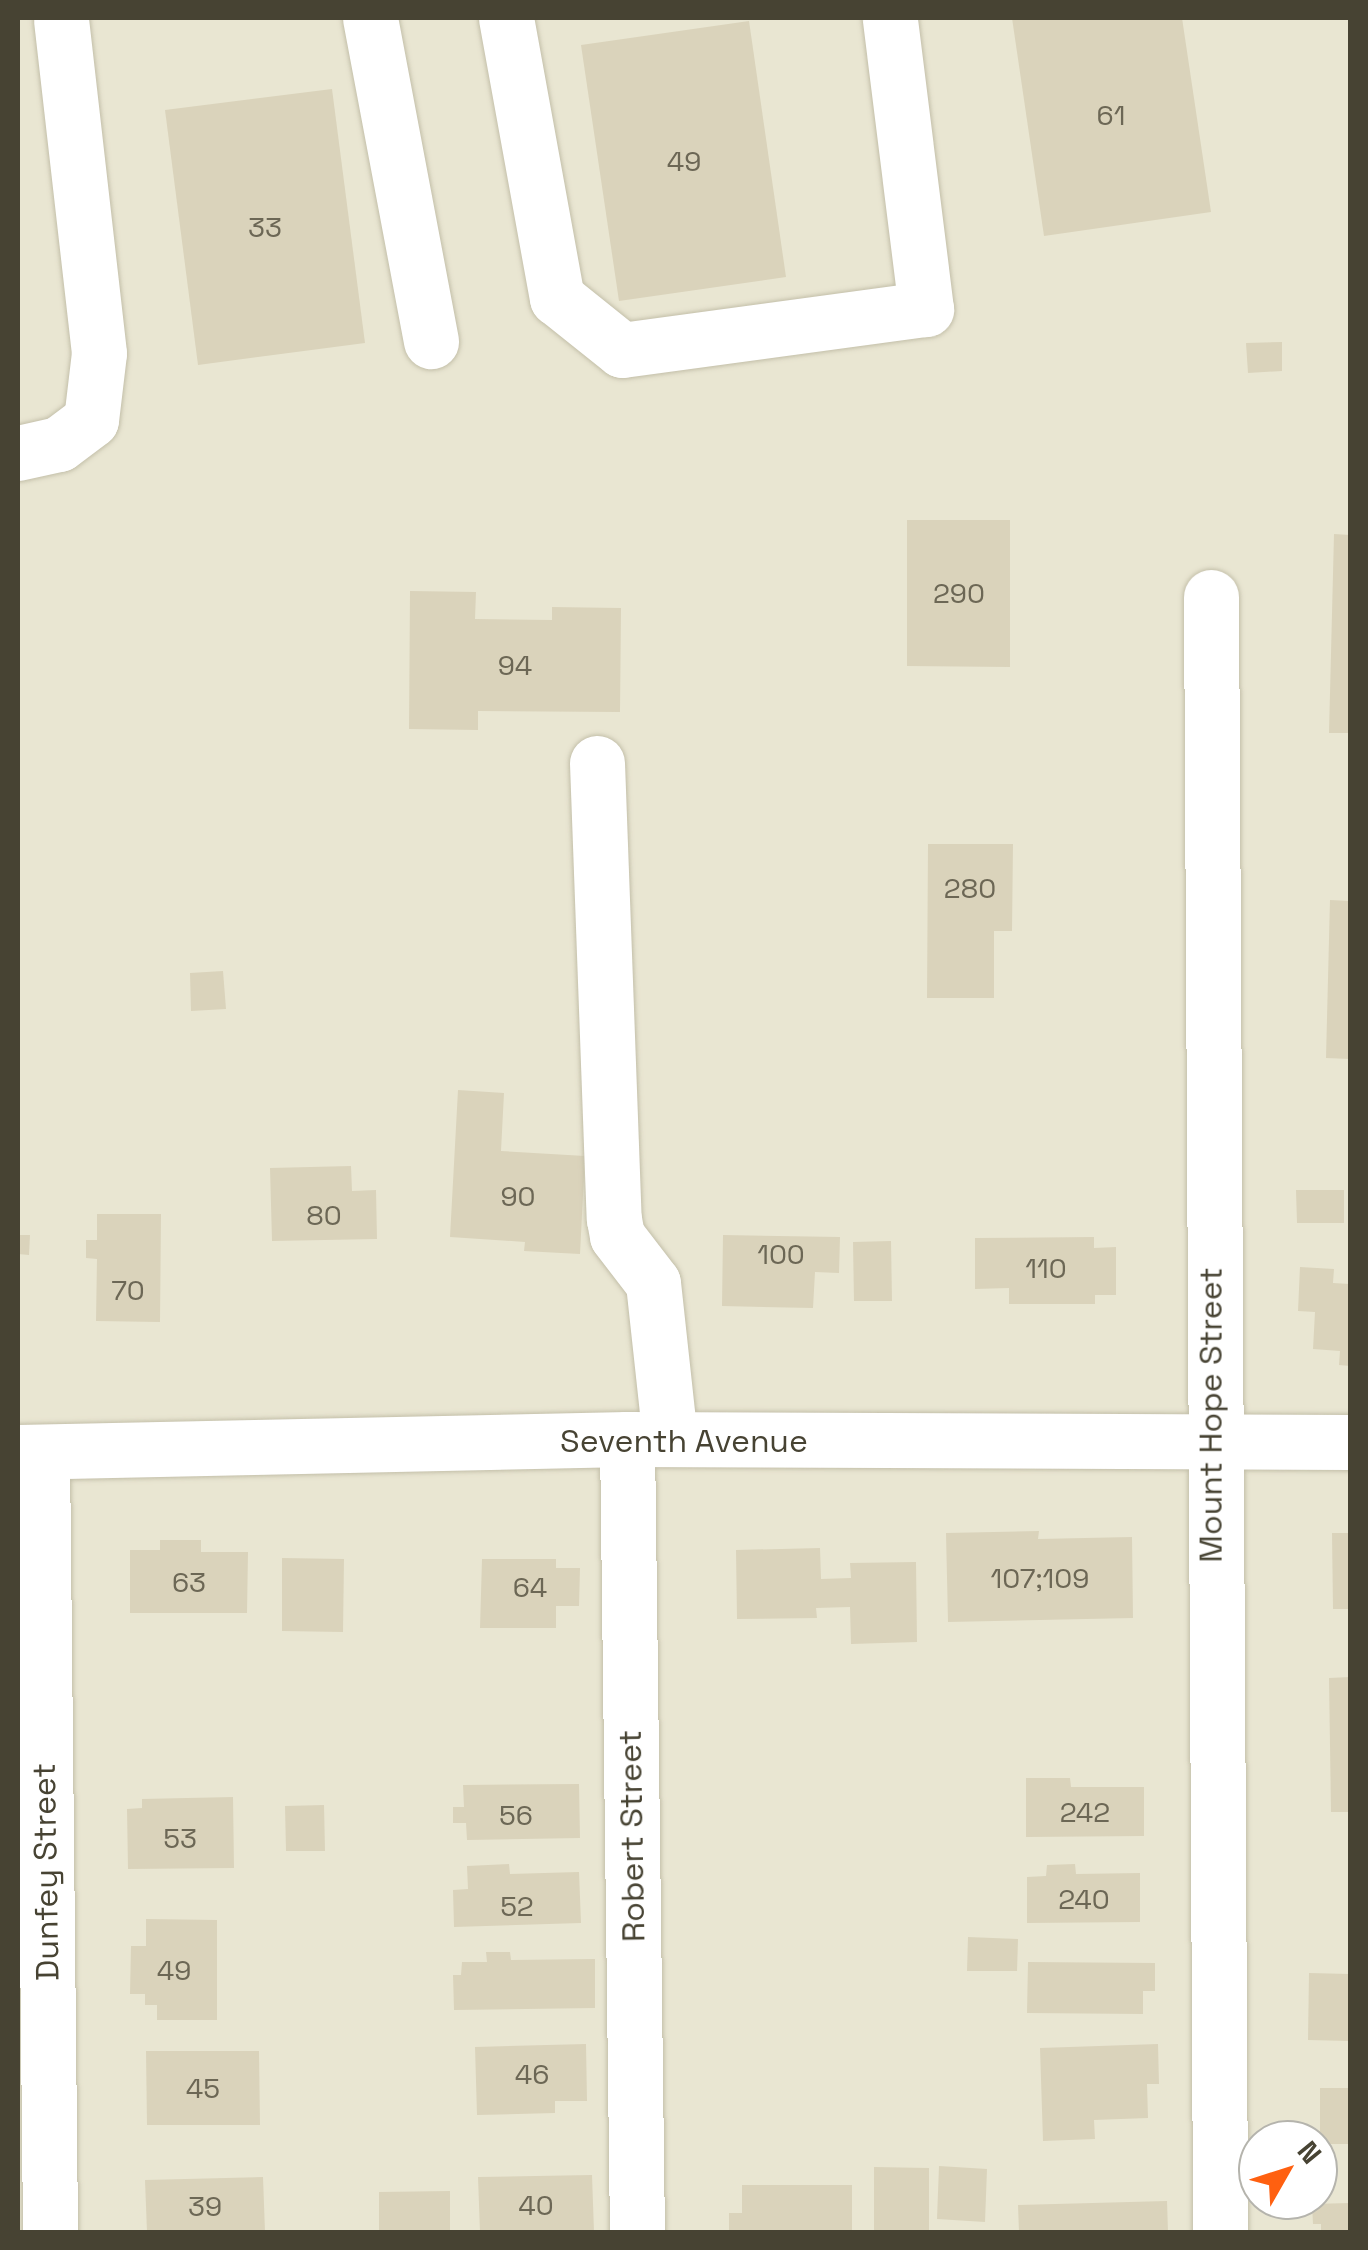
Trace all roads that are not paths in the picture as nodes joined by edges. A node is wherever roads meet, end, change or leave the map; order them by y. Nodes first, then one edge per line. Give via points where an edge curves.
1 (370, 18) edge
2 (506, 18) edge
3 (890, 18) edge
4 (52, 21) edge
5 (432, 340) dead end
6 (18, 453) edge
7 (1211, 596) dead end
8 (598, 763) dead end
9 (648, 1439) junction
10 (1350, 1442) edge
11 (1210, 1446) junction
12 (30, 1452) edge
13 (50, 2232) edge
14 (637, 2232) edge
15 (1220, 2232) edge

1 - 5 street
2 - 3 street via 557,298 622,350 926,310
4 - 6 street via 98,353 92,420 59,444
7 - 11 street, Mount Hope Street
8 - 9 street, Robert Street via 614,1219 617,1236 654,1282
9 - 11 street, Seventh Avenue
9 - 12 street, Seventh Avenue
9 - 14 street, Robert Street
10 - 11 street, Seventh Avenue
11 - 15 street, Mount Hope Street
12 - 13 street, Dunfey Street

